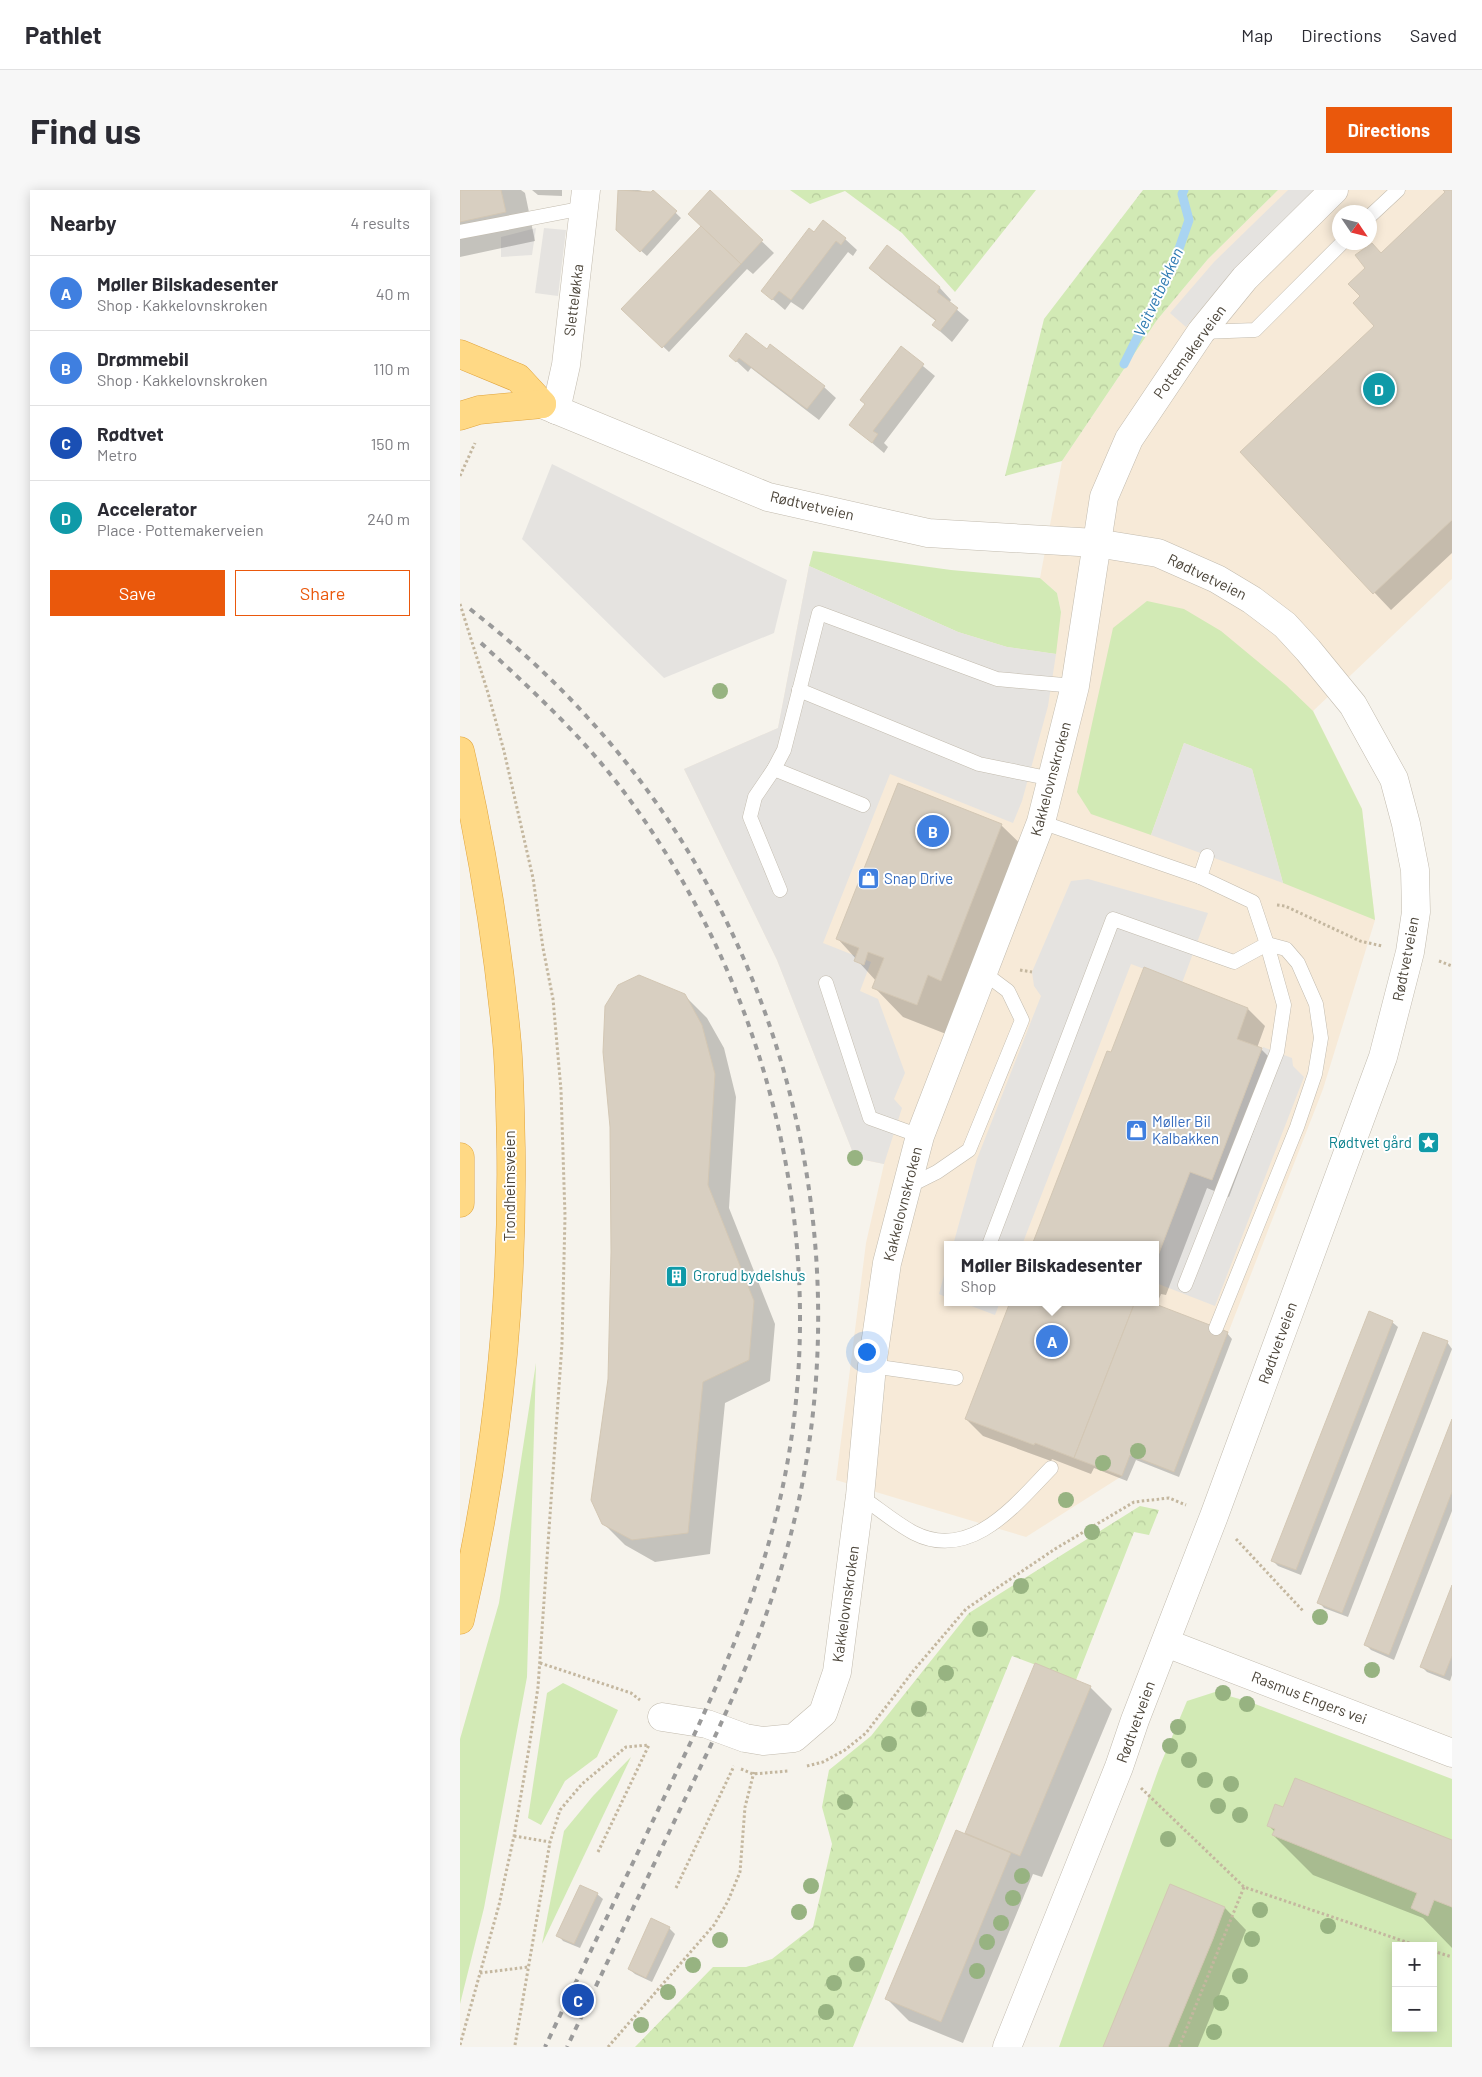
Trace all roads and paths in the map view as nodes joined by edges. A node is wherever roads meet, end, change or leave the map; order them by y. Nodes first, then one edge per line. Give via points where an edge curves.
1 (1334, 190) edge
2 (1398, 190) edge
3 (585, 199) edge
4 (1377, 210) edge
5 (460, 232) edge
6 (1335, 250) edge
7 (1201, 332) junction
8 (460, 354) edge
9 (549, 407) junction
10 (460, 416) edge
11 (476, 440) dead end
12 (460, 476) edge
13 (1096, 543) junction
14 (460, 604) edge
15 (1075, 686) junction
16 (799, 690) junction
17 (460, 752) edge
18 (774, 769) junction
19 (1052, 779) junction
20 (863, 805) dead end
21 (1042, 822) junction
22 (1208, 856) dead end
23 (1200, 878) junction
24 (780, 890) dead end
25 (1253, 902) junction
26 (1267, 944) junction
27 (1410, 952) junction
28 (984, 973) junction
29 (826, 983) dead end
30 (920, 1136) junction
31 (460, 1157) edge
32 (907, 1188) junction
33 (460, 1203) edge
34 (991, 1241) edge
35 (1185, 1285) dead end
36 (1216, 1328) dead end
37 (872, 1366) junction
38 (956, 1378) dead end
39 (1051, 1468) dead end
40 (860, 1496) junction
41 (1235, 1538) dead end
42 (1304, 1612) dead end
43 (460, 1620) edge
44 (1166, 1643) junction
45 (540, 1663) junction
46 (662, 1717) junction
47 (763, 1741) junction
48 (1452, 1753) edge
49 (734, 1766) dead end
50 (1119, 1767) junction
51 (550, 1842) dead end
52 (598, 1852) dead end
53 (1244, 1887) junction
54 (676, 1888) dead end
55 (1406, 1942) edge
56 (1437, 1952) edge
57 (1452, 1957) edge
58 (528, 1967) junction
59 (480, 1973) junction
60 (460, 2045) edge
61 (515, 2045) dead end
62 (608, 2047) edge
63 (1007, 2047) edge
64 (1178, 2047) edge

1 - 7 street, Pottemakerveien via 1245,278
2 - 4 lane
3 - 5 lane
3 - 9 street, Sletteløkka via 566,365
6 - 7 lane via 1255,330
7 - 13 street, Pottemakerveien via 1129,439 1104,497
8 - 9 highway via 518,378
9 - 10 highway via 479,410
9 - 13 street, Rødtvetveien via 768,497 928,533
11 - 12 path
13 - 15 street, Kakkelovnskroken
13 - 27 street, Rødtvetveien via 1158,553 1217,579 1252,600 1285,625 1353,705 1394,780 1406,824 1414,870 1416,912
14 - 45 path via 504,751 533,878 553,999 562,1090 565,1216 562,1344
15 - 16 lane via 997,679 819,613
15 - 19 street, Kakkelovnskroken
16 - 18 lane via 784,750
16 - 19 lane via 979,764
17 - 43 highway, Trondheimsveien via 484,863 498,965 507,1044 511,1188 509,1276 491,1452 480,1526
18 - 20 lane
18 - 24 lane via 754,797 750,817
19 - 21 street, Kakkelovnskroken
21 - 23 lane
21 - 28 street, Kakkelovnskroken
22 - 23 lane
23 - 25 lane
25 - 26 lane
25 - 27 path via 1285,906 1360,941
26 - 34 lane via 1234,962 1113,919
26 - 35 lane via 1284,1005 1277,1052
26 - 36 lane via 1286,949 1298,964 1316,1004 1321,1038 1315,1074 1297,1127
27 - 44 street, Rødtvetveien via 1383,1057
28 - 30 street, Kakkelovnskroken
28 - 32 lane via 1008,991 1022,1020 969,1150
29 - 30 lane via 870,1118
30 - 32 street, Kakkelovnskroken
31 - 33 highway
32 - 37 street, Kakkelovnskroken via 888,1263
37 - 38 lane
37 - 40 street, Kakkelovnskroken
39 - 40 lane via 1006,1515 982,1531 957,1540 935,1541 914,1533
40 - 47 street, Kakkelovnskroken via 837,1672 823,1713 794,1738
41 - 42 path
44 - 48 street, Rasmus Engers vei
44 - 50 street, Rødtvetveien
45 - 46 path via 631,1693
45 - 59 path via 530,1748 514,1836
46 - 47 street, Kakkelovnskroken via 707,1724
46 - 52 path
47 - 62 path via 745,1807 740,1872 728,1901 714,1925
49 - 54 path
50 - 53 path
50 - 63 street, Rødtvetveien
51 - 58 path
53 - 55 path
53 - 64 path
56 - 57 path
58 - 59 path
58 - 61 path
59 - 60 path

